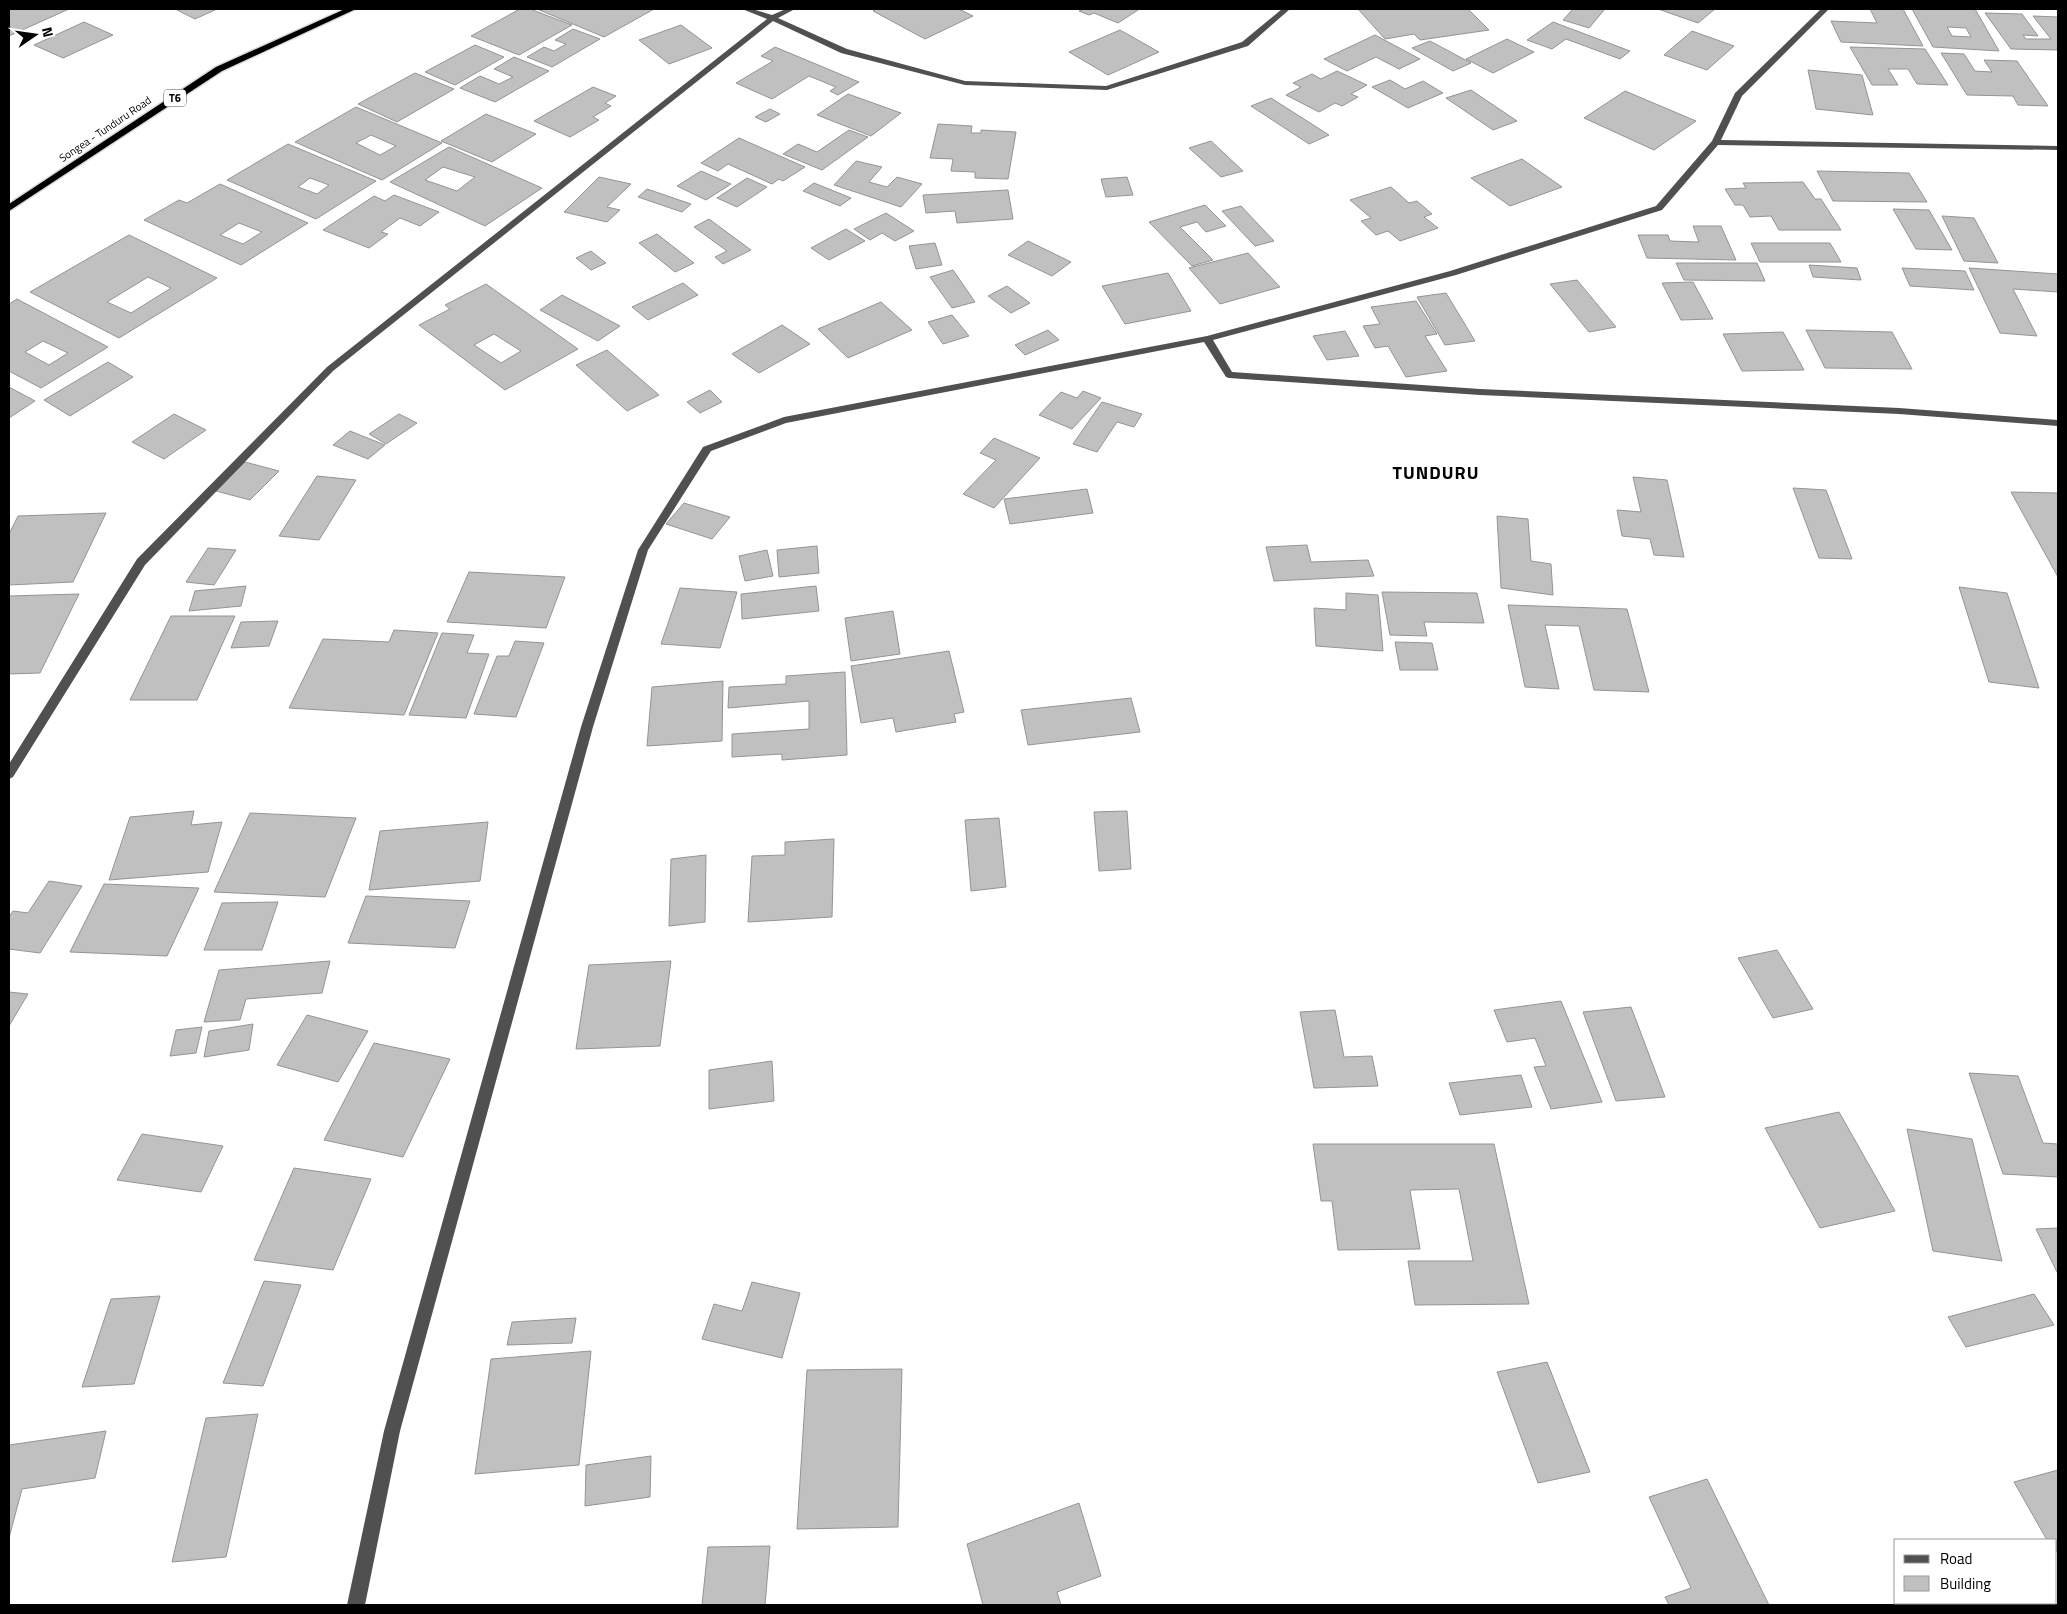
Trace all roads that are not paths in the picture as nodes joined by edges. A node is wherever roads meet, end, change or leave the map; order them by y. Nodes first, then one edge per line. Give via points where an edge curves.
1 (352, 9) edge
2 (746, 9) edge
3 (791, 9) edge
4 (1286, 9) edge
5 (1825, 9) edge
6 (772, 18) junction
7 (1716, 142) junction
8 (2058, 148) edge
9 (9, 208) edge
10 (1207, 339) junction
11 (2058, 422) edge
12 (9, 774) edge
13 (356, 1605) edge

1 - 9 highway, Songea - Tunduru Road / T6 via 219,68
2 - 6 street
3 - 6 street
4 - 6 street via 1245,44 1107,88 965,82 844,51
5 - 7 street via 1738,95
6 - 12 street via 330,369 141,562
7 - 8 street
7 - 10 street via 1659,208 1453,273
10 - 11 street via 1229,375 1480,392 1899,411
10 - 13 street via 784,420 707,449 644,550 587,727 392,1431

